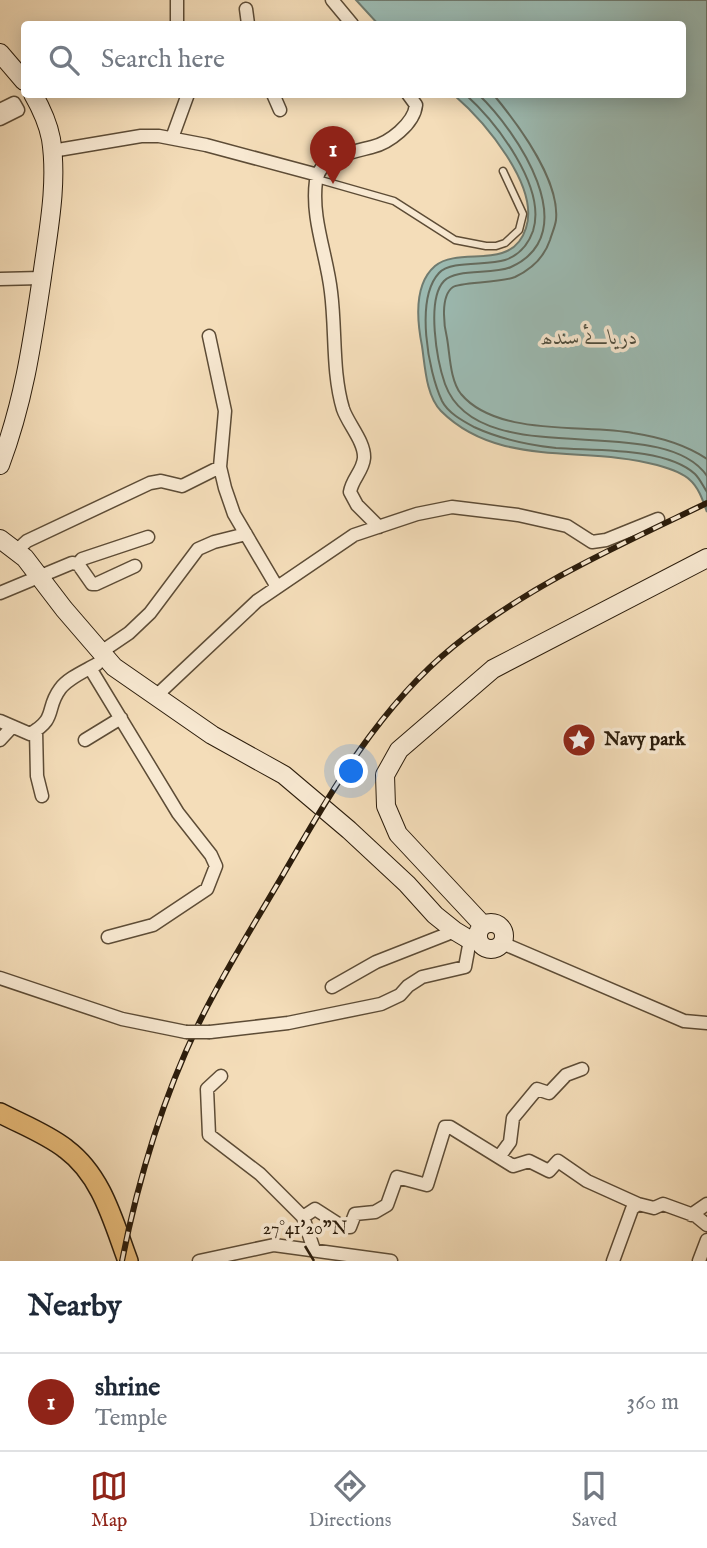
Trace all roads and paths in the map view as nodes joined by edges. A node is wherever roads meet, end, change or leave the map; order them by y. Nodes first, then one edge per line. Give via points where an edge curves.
1 (177, 0) edge
2 (332, 0) edge
3 (246, 9) dead end
4 (177, 21) edge
5 (248, 21) edge
6 (350, 21) edge
7 (0, 52) edge
8 (21, 77) edge
9 (35, 98) edge
10 (187, 98) edge
11 (275, 98) edge
12 (411, 98) edge
13 (0, 110) edge
14 (280, 110) dead end
15 (0, 119) edge
16 (172, 138) junction
17 (52, 151) junction
18 (503, 171) dead end
19 (317, 177) junction
20 (41, 278) junction
21 (0, 279) edge
22 (209, 336) dead end
23 (0, 465) edge
24 (220, 467) junction
25 (658, 519) dead end
26 (379, 527) junction
27 (246, 534) junction
28 (148, 537) dead end
29 (0, 539) edge
30 (16, 551) junction
31 (707, 558) edge
32 (78, 564) junction
33 (135, 566) dead end
34 (39, 576) junction
35 (277, 587) junction
36 (0, 593) edge
37 (104, 655) junction
38 (90, 668) junction
39 (156, 696) junction
40 (121, 719) junction
41 (0, 721) edge
42 (12, 727) junction
43 (36, 730) junction
44 (0, 740) edge
45 (85, 740) dead end
46 (42, 796) dead end
47 (472, 934) junction
48 (108, 937) dead end
49 (502, 943) joint
50 (0, 978) edge
51 (332, 987) dead end
52 (707, 1023) edge
53 (582, 1069) dead end
54 (221, 1076) dead end
55 (0, 1113) edge
56 (0, 1123) edge
57 (499, 1157) junction
58 (707, 1204) edge
59 (638, 1205) junction
60 (691, 1215) junction
61 (303, 1217) junction
62 (707, 1225) edge
63 (707, 1240) edge
64 (314, 1250) junction
65 (118, 1261) edge
66 (128, 1261) edge
67 (200, 1261) edge
68 (391, 1261) edge
69 (613, 1261) edge
70 (699, 1261) edge

1 - 4 street
2 - 6 street
3 - 5 street
7 - 8 main road
9 - 17 main road via 51,136
10 - 16 street
11 - 14 street
12 - 19 street via 415,112 405,126 374,147 326,164
13 - 15 street via 14,103 18,110
16 - 17 street via 141,136
16 - 19 street
17 - 20 main road via 54,178
18 - 19 lane via 523,214 519,230 505,243 486,247 455,240 394,201
19 - 26 street via 318,232 331,291 338,379 344,411 365,455 350,492
20 - 21 street
20 - 23 main road via 27,373
22 - 24 street via 225,411
24 - 27 street via 234,514
24 - 30 street via 183,486 150,483 27,541
25 - 26 street via 598,542 568,526 452,507
26 - 35 street via 354,535
27 - 35 street
27 - 37 street via 198,549 150,613
28 - 32 street
29 - 30 main road
30 - 34 main road
31 - 47 main road via 494,668 399,750 385,775 386,806 398,834
32 - 33 street via 92,584
32 - 34 street
34 - 36 street
34 - 37 main road
35 - 39 street
37 - 38 street
37 - 39 main road
38 - 40 street
38 - 43 street via 62,685 48,722
39 - 47 main road via 292,782 349,830 435,915
40 - 45 street
40 - 48 street via 216,866 208,889 153,925
41 - 42 street
42 - 43 street via 30,734
42 - 44 street
43 - 46 street
47 - 49 main road via 491,950
47 - 50 street, bridge via 466,967 422,977 380,1004 288,1023 210,1032 186,1032 122,1019
47 - 51 street via 376,962
49 - 52 street via 684,1021
53 - 57 street via 566,1074 549,1093 537,1089 513,1118 509,1142
54 - 61 street via 207,1089 209,1135 260,1174
55 - 66 main road via 66,1149 86,1168 107,1200
56 - 65 main road via 61,1156 79,1174 99,1204
57 - 59 street via 513,1166 529,1161 550,1171 558,1161 587,1181
57 - 61 street via 450,1127 444,1128 426,1185 397,1177 387,1205 355,1214 350,1227 315,1209
58 - 60 street
59 - 60 street via 654,1208 663,1204
59 - 69 street via 632,1209
60 - 62 street
61 - 64 street
63 - 70 street
64 - 67 street via 274,1245
64 - 68 street

